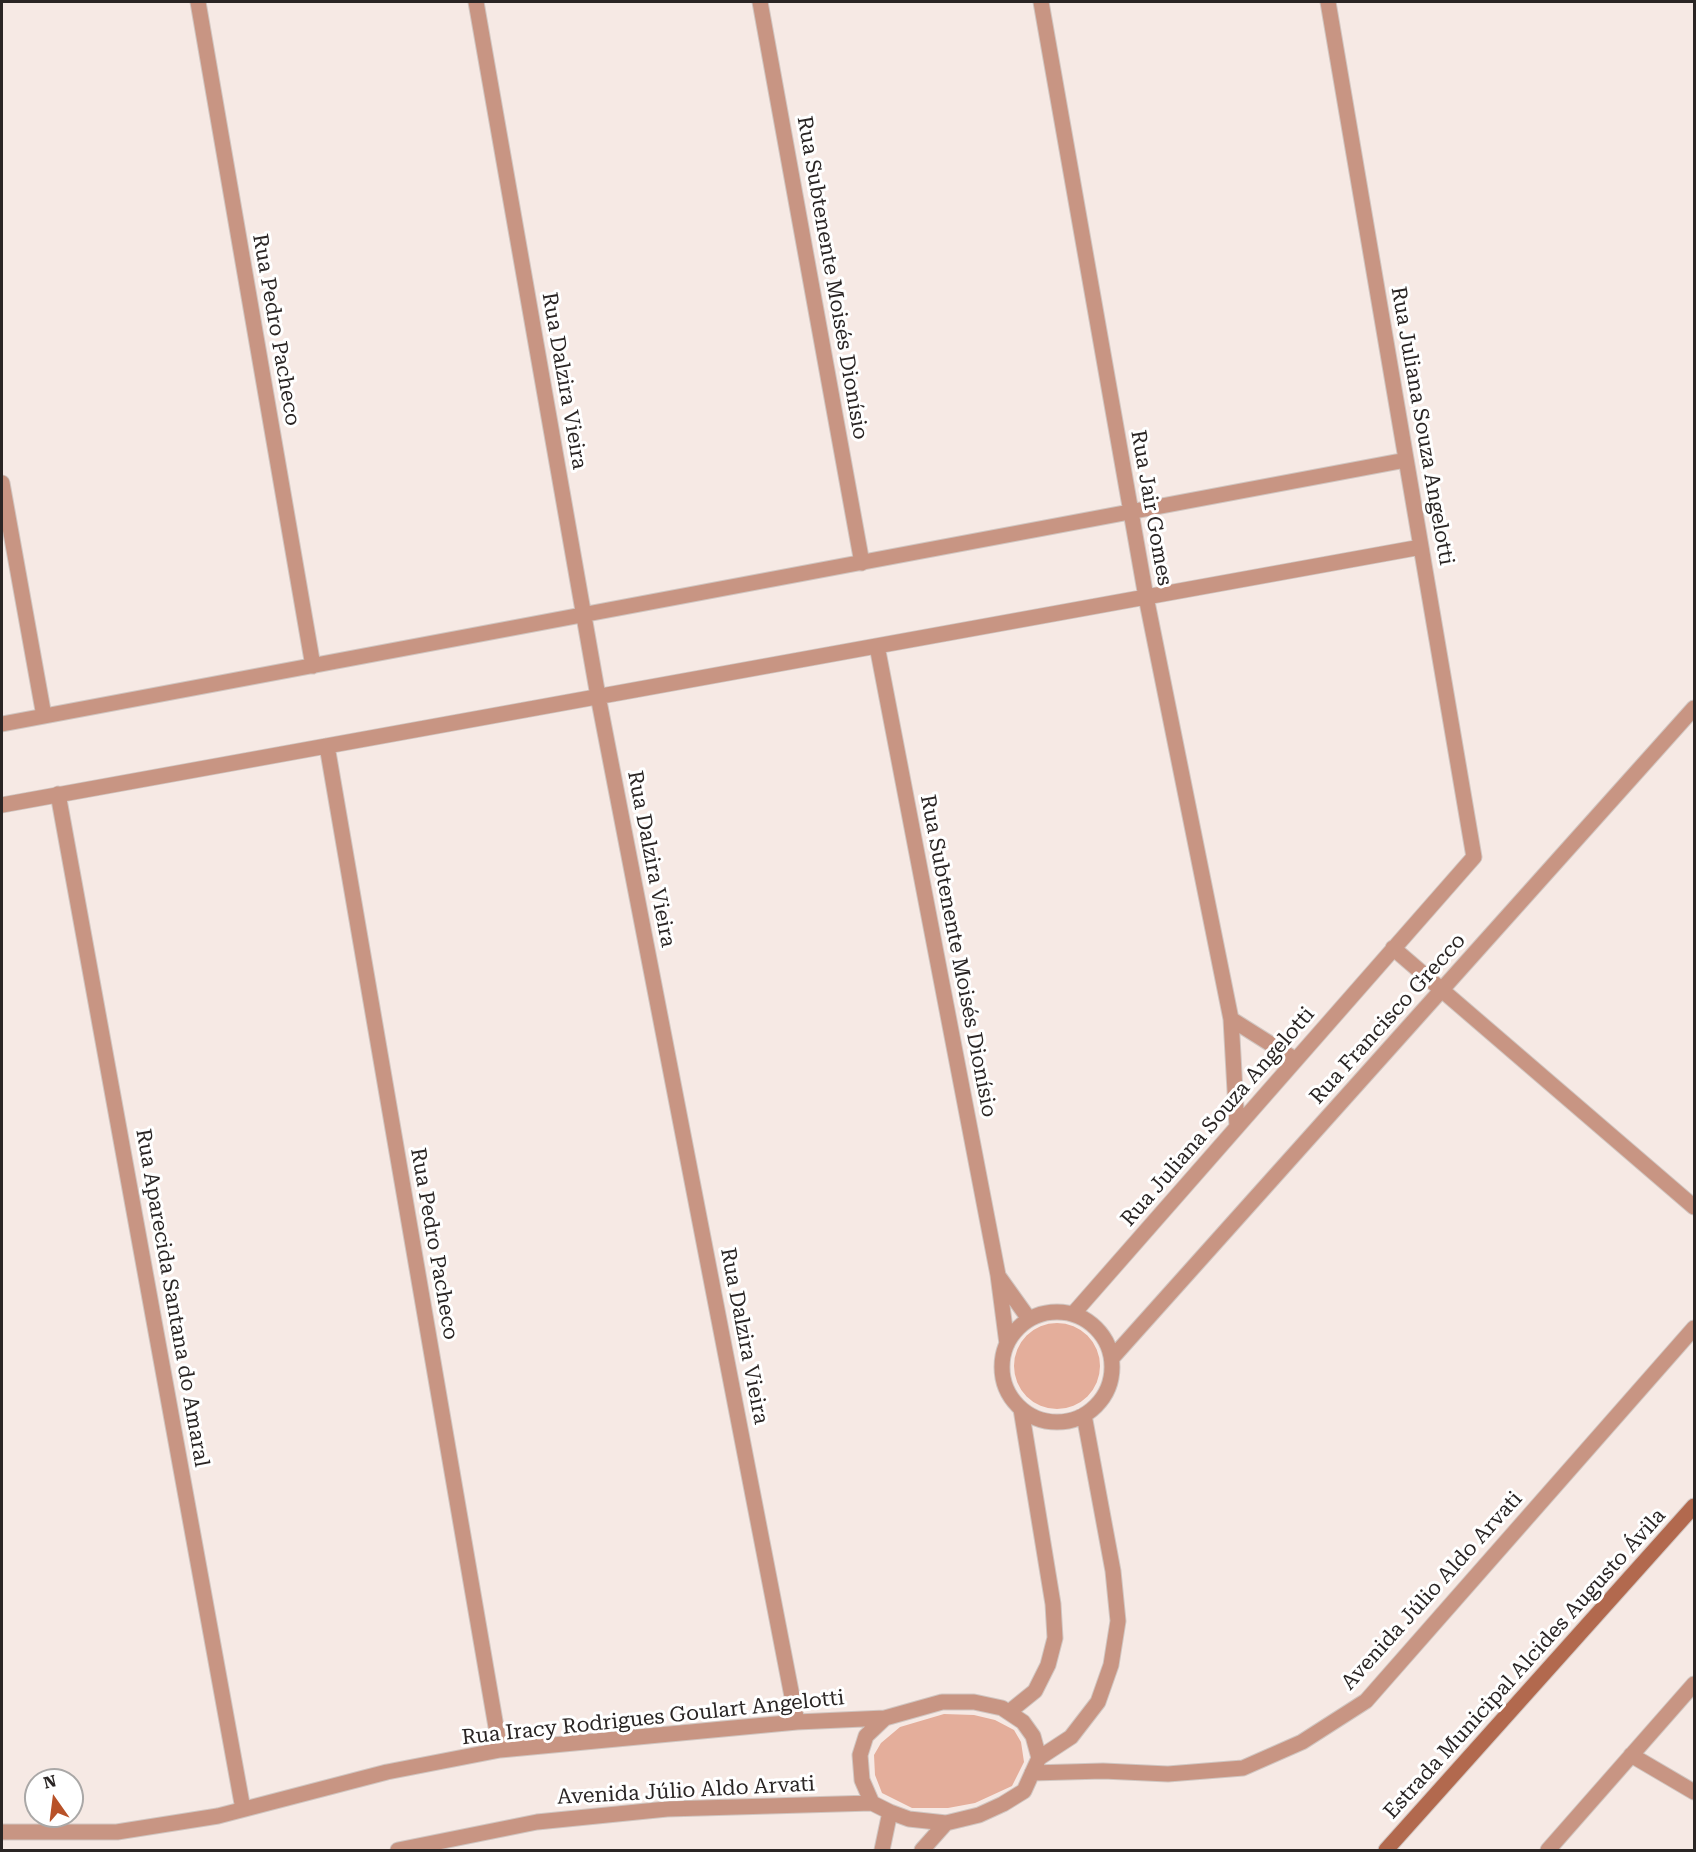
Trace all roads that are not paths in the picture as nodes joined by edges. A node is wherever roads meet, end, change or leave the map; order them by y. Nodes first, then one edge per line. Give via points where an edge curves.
1 (198, 2) edge
2 (476, 2) edge
3 (760, 2) edge
4 (1041, 2) edge
5 (1328, 2) edge
6 (1406, 460) junction
7 (2, 483) edge
8 (1131, 512) junction
9 (1421, 547) junction
10 (862, 563) junction
11 (1146, 597) junction
12 (584, 615) junction
13 (878, 646) junction
14 (313, 666) junction
15 (598, 696) junction
16 (1695, 708) edge
17 (44, 716) junction
18 (2, 724) edge
19 (327, 746) junction
20 (58, 794) junction
21 (2, 805) edge
22 (1393, 948) junction
23 (1441, 990) junction
24 (1232, 1019) junction
25 (1296, 1060) junction
26 (1238, 1126) junction
27 (1695, 1207) edge
28 (998, 1275) junction
29 (1073, 1314) junction
30 (1029, 1319) junction
31 (1695, 1329) edge
32 (1007, 1344) junction
33 (1112, 1358) junction
34 (1021, 1409) junction
35 (1084, 1415) junction
36 (1695, 1506) edge
37 (1695, 1684) edge
38 (1009, 1713) junction
39 (885, 1718) junction
40 (797, 1722) junction
41 (500, 1750) junction
42 (1631, 1755) junction
43 (1039, 1758) junction
44 (1032, 1773) junction
45 (1695, 1792) edge
46 (872, 1803) junction
47 (243, 1809) junction
48 (890, 1812) junction
49 (946, 1823) junction
50 (2, 1832) edge
51 (398, 1851) edge
52 (882, 1851) edge
53 (922, 1851) edge
54 (1386, 1851) edge
55 (1548, 1851) edge

1 - 14 street, Rua Pedro Pacheco
2 - 12 street, Rua Dalzira Vieira
3 - 10 street, Rua Subtenente Moisés Dionísio
4 - 8 street, Rua Jair Gomes
5 - 6 street, Rua Juliana Souza Angelotti
6 - 8 street
6 - 9 street, Rua Juliana Souza Angelotti
7 - 17 street
8 - 10 street
8 - 11 street, Rua Jair Gomes
9 - 11 street
9 - 22 street, Rua Juliana Souza Angelotti via 1474,858
10 - 12 street
11 - 13 street
11 - 24 street, Rua Jair Gomes
12 - 14 street
12 - 15 street, Rua Dalzira Vieira
13 - 15 street
13 - 28 street, Rua Subtenente Moisés Dionísio
14 - 17 street
15 - 19 street
15 - 40 street, Rua Dalzira Vieira
16 - 23 street, Rua Francisco Grecco
17 - 18 street
19 - 20 street
19 - 41 street, Rua Pedro Pacheco
20 - 21 street
20 - 47 street, Rua Aparecida Santana do Amaral
22 - 23 street
22 - 25 street, Rua Juliana Souza Angelotti
23 - 27 street
23 - 33 street, Rua Francisco Grecco
24 - 25 street
24 - 26 street, Rua Jair Gomes
25 - 26 street, Rua Juliana Souza Angelotti
26 - 29 street, Rua Juliana Souza Angelotti
28 - 30 street, Rua Subtenente Moisés Dionísio
28 - 32 street, Rua Subtenente Moisés Dionísio
29 - 30 street via 1043,1313
29 - 33 street via 1099,1330
30 - 32 street
31 - 44 street, Avenida Júlio Aldo Arvati via 1366,1701 1302,1742 1243,1768 1168,1774
32 - 34 street via 1002,1377 1008,1393
33 - 35 street via 1107,1391 1095,1408
34 - 35 street via 1048,1422
34 - 38 street via 1053,1604 1055,1638 1035,1691
35 - 43 street via 1113,1571 1118,1621 1111,1665 1098,1702 1071,1737
36 - 54 main road, Estrada Municipal Alcides Augusto Ávila
37 - 42 street
38 - 39 street via 974,1702 942,1702
38 - 43 street via 1023,1722 1033,1736
39 - 40 street, Rua Iracy Rodrigues Goulart Angelotti
39 - 46 street via 866,1737 860,1755 862,1780
40 - 41 street, Rua Iracy Rodrigues Goulart Angelotti
41 - 47 street, Rua Iracy Rodrigues Goulart Angelotti via 387,1772
42 - 45 street
42 - 55 street
43 - 44 street
44 - 49 street via 1024,1791 1003,1804
46 - 48 street
46 - 51 street, Avenida Júlio Aldo Arvati via 667,1809 549,1820
47 - 50 street, Rua Iracy Rodrigues Goulart Angelotti via 117,1832
48 - 49 street via 909,1819
48 - 52 street
49 - 53 street

